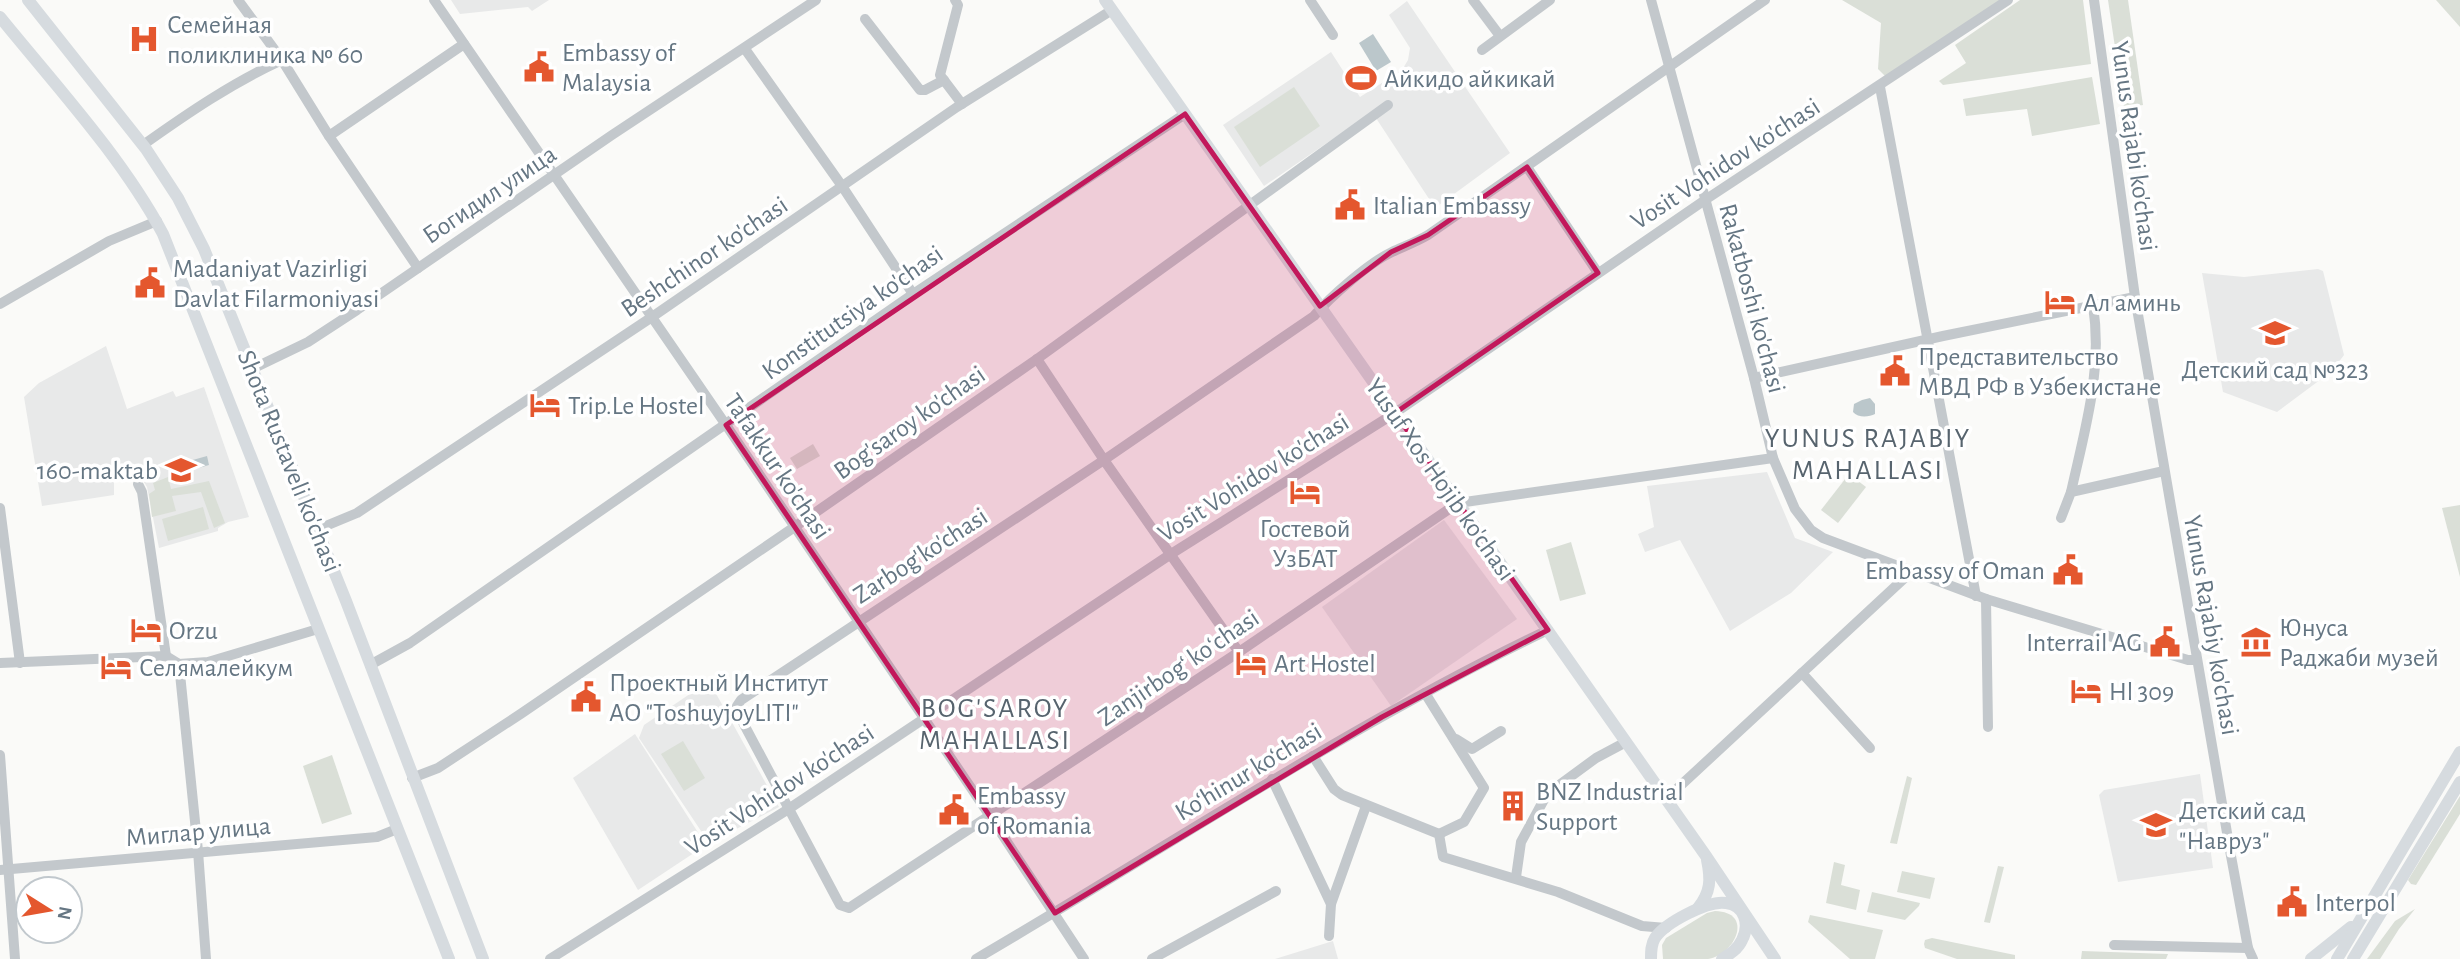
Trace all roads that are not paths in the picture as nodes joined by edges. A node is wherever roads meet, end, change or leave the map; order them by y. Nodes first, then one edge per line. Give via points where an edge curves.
1 (28, 0) edge
2 (238, 0) edge
3 (434, 0) edge
4 (816, 0) edge
5 (955, 0) edge
6 (1310, 0) edge
7 (1473, 0) edge
8 (1550, 0) edge
9 (1651, 0) edge
10 (1765, 0) edge
11 (2008, 0) edge
12 (2094, 0) edge
13 (1108, 5) edge
14 (0, 17) edge
15 (865, 19) dead end
16 (1333, 35) dead end
17 (1500, 36) junction
18 (464, 44) junction
19 (745, 49) junction
20 (1482, 50) dead end
21 (282, 60) junction
22 (1668, 67) junction
23 (944, 80) junction
24 (1880, 87) junction
25 (962, 104) junction
26 (1388, 106) dead end
27 (1185, 114) junction
28 (329, 136) junction
29 (143, 145) junction
30 (1527, 167) junction
31 (553, 176) junction
32 (842, 186) junction
33 (1705, 200) junction
34 (1250, 206) junction
35 (157, 221) junction
36 (418, 268) junction
37 (1598, 273) junction
38 (913, 294) junction
39 (2135, 297) junction
40 (0, 304) edge
41 (2093, 305) junction
42 (1321, 308) junction
43 (652, 317) junction
44 (1928, 340) junction
45 (1037, 359) junction
46 (254, 368) junction
47 (1754, 378) junction
48 (1395, 412) junction
49 (726, 425) junction
50 (1773, 458) junction
51 (1104, 460) junction
52 (2164, 471) junction
53 (138, 484) dead end
54 (2071, 492) junction
55 (1458, 503) junction
56 (0, 508) edge
57 (2060, 519) dead end
58 (793, 528) junction
59 (316, 530) junction
60 (1171, 554) junction
61 (1911, 572) junction
62 (1981, 598) junction
63 (858, 621) junction
64 (317, 629) junction
65 (1548, 630) junction
66 (1239, 652) junction
67 (166, 656) junction
68 (2197, 660) junction
69 (0, 663) edge
70 (20, 663) junction
71 (180, 664) junction
72 (370, 665) junction
73 (1802, 673) junction
74 (1425, 693) junction
75 (925, 719) junction
76 (1988, 727) dead end
77 (1501, 731) dead end
78 (1452, 737) junction
79 (1626, 742) junction
80 (1870, 748) dead end
81 (2460, 752) edge
82 (0, 755) edge
83 (1313, 756) junction
84 (412, 778) junction
85 (1272, 779) junction
86 (2460, 782) edge
87 (1666, 799) junction
88 (1366, 806) junction
89 (787, 810) junction
90 (990, 816) junction
91 (397, 829) junction
92 (1439, 834) junction
93 (198, 851) junction
94 (1706, 856) junction
95 (4, 870) edge
96 (1516, 877) junction
97 (1276, 891) dead end
98 (1331, 904) junction
99 (849, 908) joint
100 (1696, 910) junction
101 (1743, 912) junction
102 (1055, 913) junction
103 (2359, 919) junction
104 (1643, 926) junction
105 (1666, 928) junction
106 (1329, 936) dead end
107 (2113, 945) dead end
108 (2248, 948) junction
109 (15, 959) edge
110 (206, 959) edge
111 (449, 959) edge
112 (483, 959) edge
113 (550, 959) edge
114 (976, 959) edge
115 (1084, 959) edge
116 (1152, 959) edge
117 (1651, 959) edge
118 (1723, 959) edge
119 (1775, 959) edge
120 (2253, 959) edge
121 (2311, 959) edge
122 (2337, 959) edge
123 (2353, 959) edge

1 - 29 main road, Shota Rustaveli ko'chasi
2 - 21 street
3 - 18 street, Tafakkur ko'chasi
4 - 19 street, Богидил улица
5 - 23 street via 958,5 940,75
6 - 16 street
7 - 17 street
8 - 17 street
9 - 22 street, Rakatboshi ko'chasi
10 - 22 street, Zarbog'ko'chasi
11 - 24 street, Vosit Vohidov ko'chasi
12 - 39 street, Yunus Rajabi ko'chasi
13 - 25 street, Beshchinor ko'chasi
13 - 27 main road, Yusuf Xos Hojib ko'chasi
14 - 35 main road, Shota Rustaveli ko'chasi via 113,157
15 - 23 street via 920,90
17 - 20 street
18 - 28 street
18 - 31 street, Tafakkur ko'chasi
19 - 31 street, Богидил улица
19 - 32 street
21 - 28 street
21 - 29 street via 209,99
22 - 30 street, Zarbog'ko'chasi
22 - 33 street, Rakatboshi ko'chasi
23 - 25 street
24 - 33 street, Vosit Vohidov ko'chasi
24 - 44 street
25 - 32 street, Beshchinor ko'chasi
26 - 34 street, Bog'saroy ko'chasi
27 - 34 main road, Yusuf Xos Hojib ko'chasi
27 - 38 street, Konstitutsiya ko'chasi
28 - 36 street
29 - 46 main road, Shota Rustaveli ko'chasi via 191,221
30 - 37 street
30 - 42 street, Zarbog'ko'chasi via 1428,235 1391,252
31 - 36 street, Богидил улица
31 - 43 street, Tafakkur ko'chasi
32 - 38 street
32 - 43 street, Beshchinor ko'chasi
33 - 37 street, Vosit Vohidov ko'chasi
33 - 47 street, Rakatboshi ko'chasi
34 - 42 main road, Yusuf Xos Hojib ko'chasi
34 - 45 street, Bog'saroy ko'chasi
35 - 40 street via 109,241
35 - 64 main road, Shota Rustaveli ko'chasi via 186,285
36 - 46 street, Богидил улица via 308,342
37 - 48 street, Vosit Vohidov ko'chasi
38 - 49 street, Konstitutsiya ko'chasi
39 - 41 street
39 - 52 street, Yunus Rajabiy ko'chasi
41 - 44 street
41 - 54 street via 2095,382
42 - 48 main road, Yusuf Xos Hojib ko'chasi
42 - 51 street, Zarbog'ko'chasi
43 - 49 street, Tafakkur ko'chasi
43 - 59 street, Beshchinor ko'chasi via 357,513
44 - 47 street
44 - 62 street
45 - 51 street
45 - 58 street, Bog'saroy ko'chasi
46 - 59 main road, Shota Rustaveli ko'chasi
47 - 50 street, Rakatboshi ko'chasi
48 - 55 main road, Yusuf Xos Hojib ko'chasi
48 - 60 street, Vosit Vohidov ko'chasi
49 - 58 street, Tafakkur ko'chasi
49 - 72 street, Konstitutsiya ko'chasi via 410,643
50 - 55 street
50 - 61 street, Rakatboshi ko'chasi via 1795,509 1816,534
51 - 60 street
51 - 63 street, Zarbog'ko'chasi
52 - 54 street
52 - 68 street, Yunus Rajabiy ko'chasi
53 - 67 street
54 - 57 street
55 - 65 main road, Yusuf Xos Hojib ko'chasi
55 - 66 street, Zanjirbogʻ koʻchasi
56 - 70 street
58 - 63 street, Tafakkur ko'chasi
58 - 84 street, Bog'saroy ko'chasi via 501,727 438,768
59 - 72 main road, Shota Rustaveli ko'chasi
60 - 66 street
60 - 75 street, Vosit Vohidov ko'chasi
61 - 62 street, Rakatboshi ko'chasi
61 - 73 street
62 - 68 street, Rakatboshi ko'chasi
62 - 76 street
63 - 75 street, Tafakkur ko'chasi
63 - 89 street, Zarbog'ko'chasi via 737,706
64 - 71 street via 208,662
64 - 91 main road, Shota Rustaveli ko'chasi
65 - 74 street, Ko‘hinur ko‘chasi
65 - 79 main road, Yusuf Xos Hojib ko'chasi
66 - 90 street, Zanjirbogʻ koʻchasi
67 - 70 street
67 - 71 street
68 - 108 street, Yunus Rajabiy ko'chasi
69 - 70 street
71 - 93 street
72 - 84 main road, Shota Rustaveli ko'chasi
73 - 80 street
73 - 87 street
74 - 78 street
74 - 83 street, Ko‘hinur ko‘chasi
75 - 89 street, Vosit Vohidov ko'chasi
75 - 90 street, Tafakkur ko'chasi
77 - 78 street via 1472,749
78 - 92 street via 1484,788 1464,822
79 - 87 main road, Yusuf Xos Hojib ko'chasi
79 - 96 street via 1547,794 1521,842
81 - 103 main road
82 - 95 street
83 - 85 street, Ko‘hinur ko‘chasi
83 - 88 street via 1334,789
84 - 112 main road, Shota Rustaveli ko'chasi
85 - 98 street
85 - 102 street, Ko‘hinur ko‘chasi
86 - 123 main road
87 - 94 main road, Yusuf Xos Hojib ko'chasi
88 - 92 street
88 - 98 street
89 - 99 street, Zarbog'ko'chasi via 840,905
89 - 113 street, Vosit Vohidov ko'chasi
90 - 99 street, Zanjirbogʻ koʻchasi
90 - 102 street, Tafakkur ko'chasi
91 - 93 street, Миглар улица via 377,837
91 - 111 main road, Shota Rustaveli ko'chasi
92 - 96 street via 1443,857
93 - 95 street, Миглар улица
93 - 110 street
94 - 100 main road via 1709,889
94 - 101 main road, Yusuf Xos Hojib ko'chasi
95 - 109 street
96 - 104 street
97 - 116 street
98 - 106 street
100 - 101 main road via 1723,902
100 - 105 main road
101 - 118 main road via 1742,940
101 - 119 main road, Yusuf Xos Hojib ko'chasi
102 - 114 street, Ko‘hinur ko‘chasi
102 - 115 street, Tafakkur ko'chasi
103 - 121 main road
103 - 122 main road
104 - 105 street
104 - 117 street
105 - 117 main road via 1656,937
107 - 108 street
108 - 120 street, Yunus Rajabiy ko'chasi

